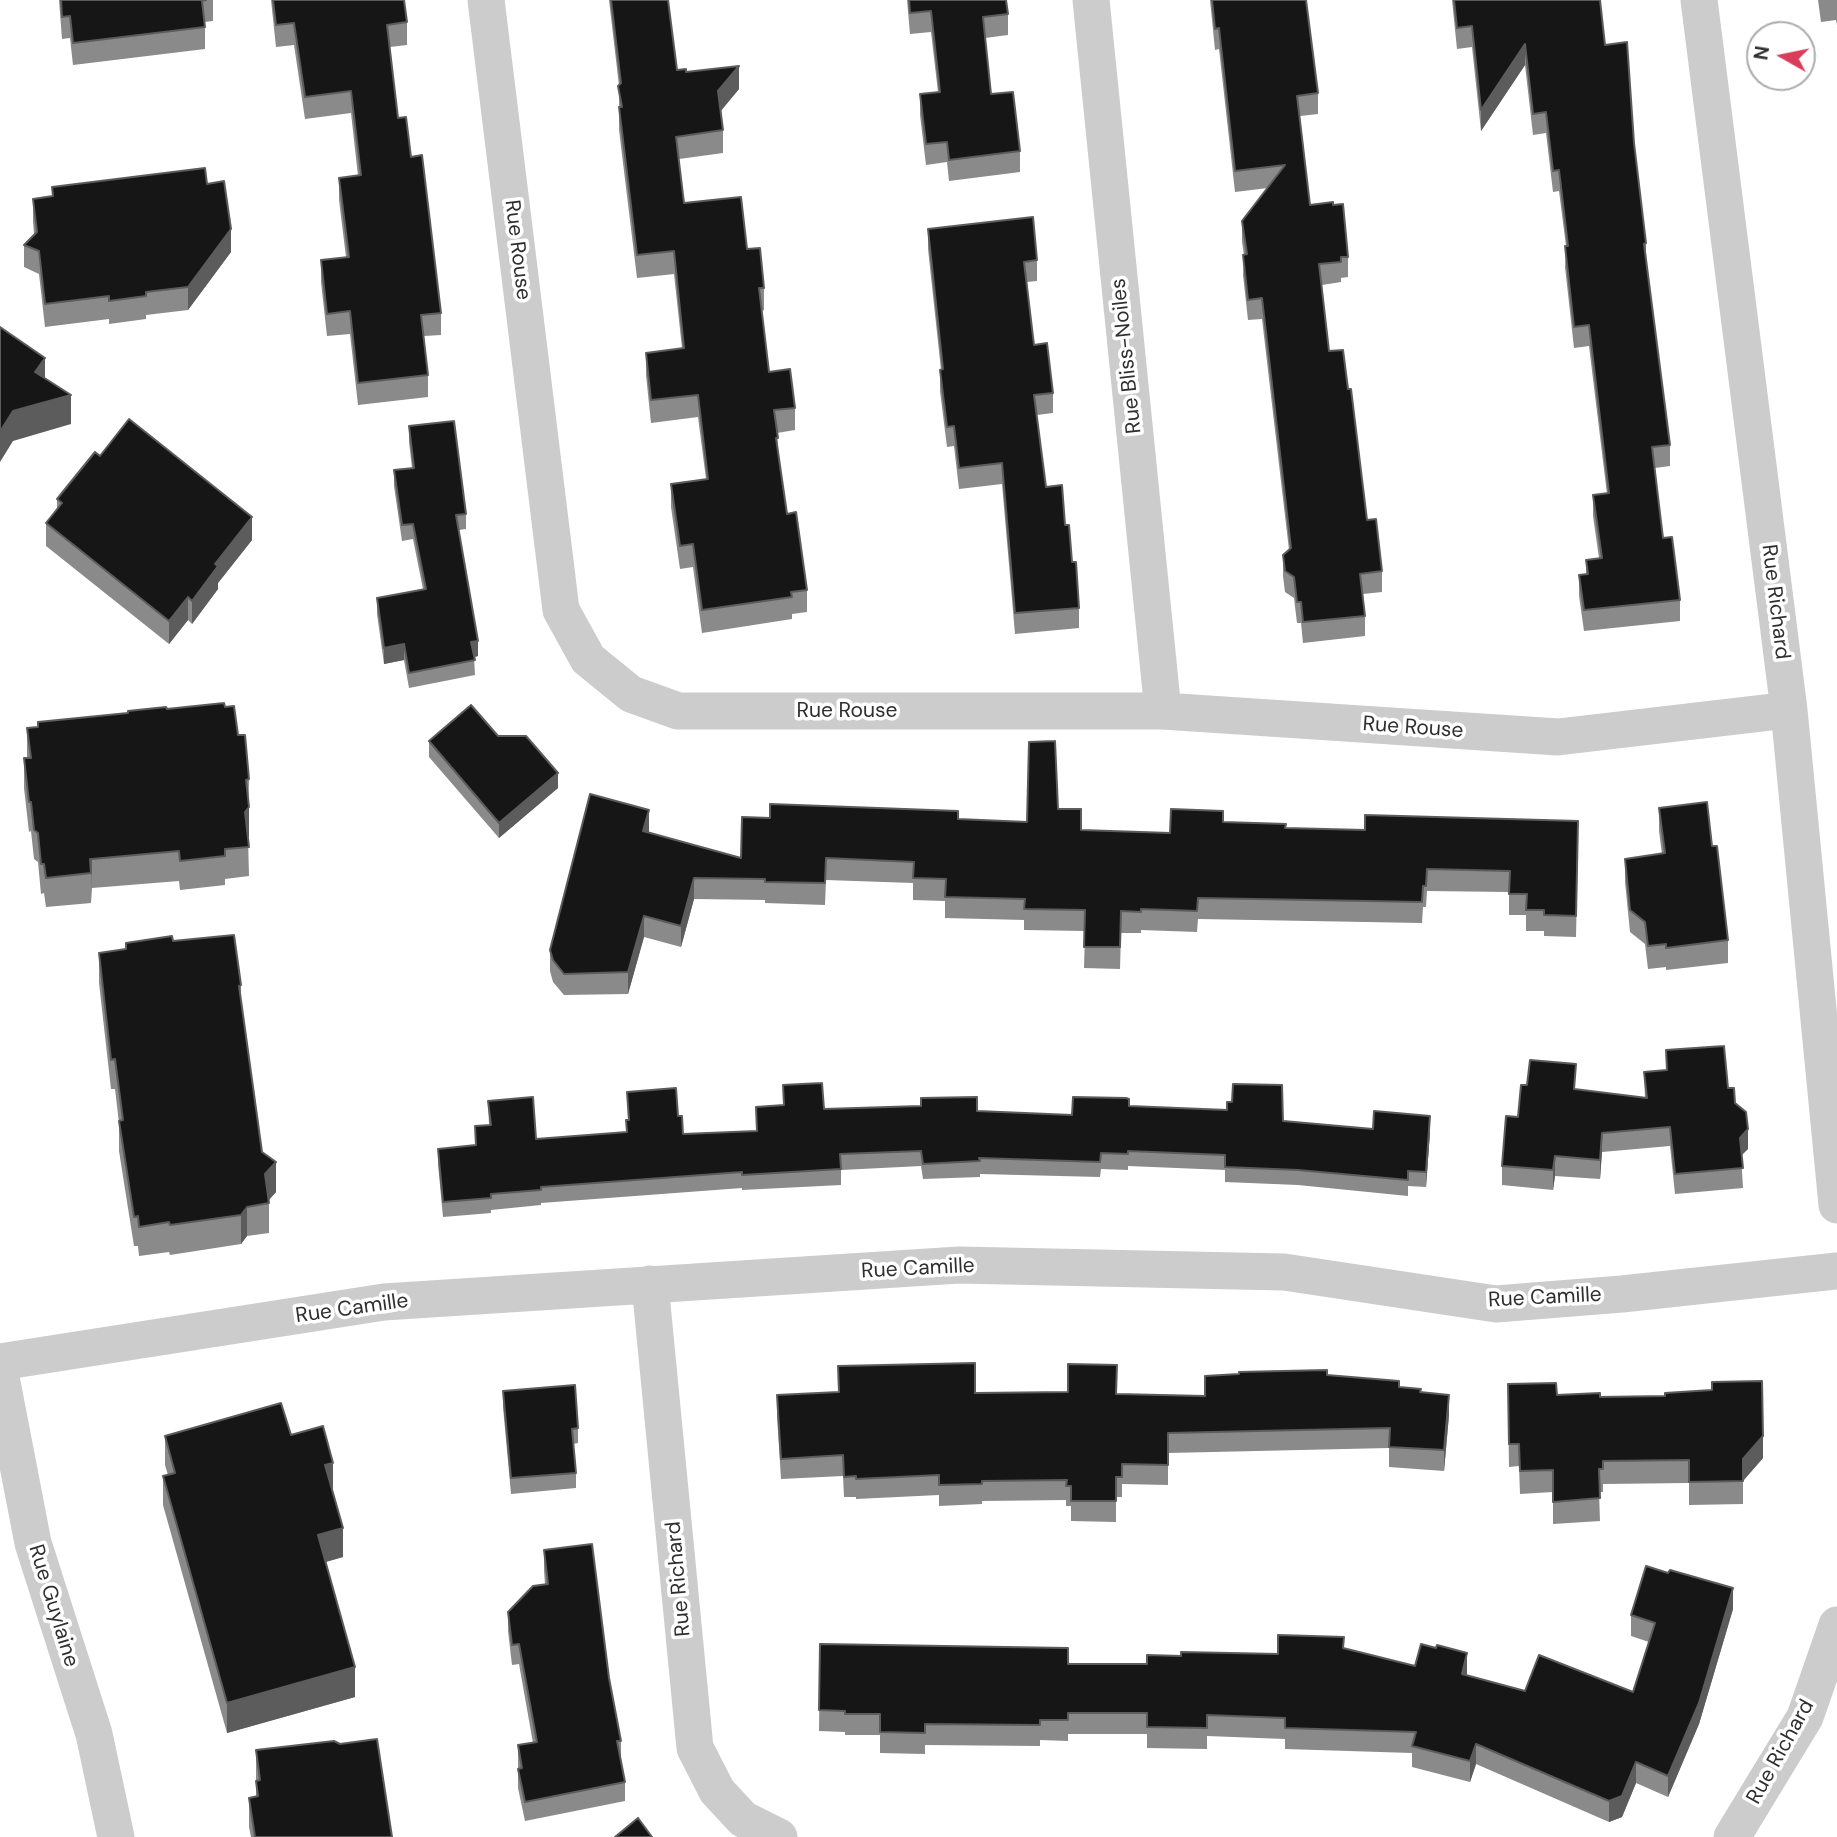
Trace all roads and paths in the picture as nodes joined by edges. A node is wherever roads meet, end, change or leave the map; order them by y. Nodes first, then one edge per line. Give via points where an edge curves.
1 (486, 0) edge
2 (1091, 0) edge
3 (1699, 0) edge
4 (1789, 710) junction
5 (1163, 711) junction
6 (1837, 1205) edge
7 (1837, 1271) edge
8 (650, 1284) junction
9 (0, 1362) edge
10 (0, 1372) edge
11 (1837, 1625) edge
12 (116, 1837) edge
13 (779, 1837) edge
14 (1732, 1837) edge

1 - 5 street, Rue Rouse via 562,610 588,660 631,694 678,711
2 - 5 street, Rue Bliss-Noiles
3 - 4 street, Rue Richard
4 - 5 street, Rue Rouse via 1559,737
4 - 6 street, Rue Richard
7 - 8 street, Rue Camille via 1496,1304 1270,1272 959,1265
8 - 9 street, Rue Camille via 384,1302
8 - 13 street, Rue Richard via 695,1748 717,1791 743,1819
10 - 12 street, Rue Guylaine via 33,1543 94,1734
11 - 14 street, Rue Richard via 1805,1717

